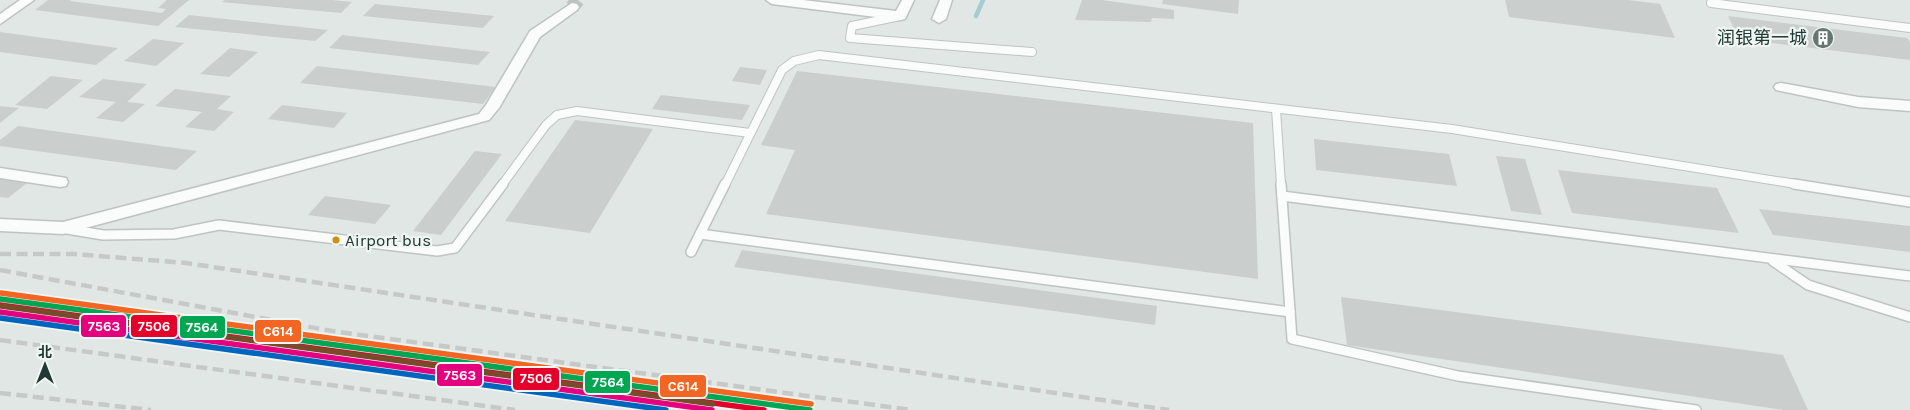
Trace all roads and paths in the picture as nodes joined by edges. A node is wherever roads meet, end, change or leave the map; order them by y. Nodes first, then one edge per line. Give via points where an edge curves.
1 (28, 0) edge
2 (772, 0) edge
3 (908, 0) edge
4 (946, 0) edge
5 (1711, 3) dead end
6 (572, 7) tunnel mouth
7 (900, 16) junction
8 (939, 19) dead end
9 (0, 20) edge
10 (1910, 28) edge
11 (1032, 52) dead end
12 (1781, 87) dead end
13 (1910, 106) edge
14 (1276, 108) junction
15 (750, 133) junction
16 (0, 173) edge
17 (60, 182) dead end
18 (1282, 196) junction
19 (1910, 202) edge
20 (0, 225) edge
21 (63, 228) junction
22 (700, 234) junction
23 (691, 252) dead end
24 (1771, 260) junction
25 (1910, 276) edge
26 (1290, 312) junction
27 (1910, 317) edge
28 (1696, 410) edge

1 - 9 street
2 - 7 street
3 - 7 street
4 - 8 street
5 - 10 lane
6 - 21 street via 535,34 484,117
7 - 11 lane via 889,21 860,22 852,26 850,38
12 - 13 street via 1858,102
14 - 15 lane via 819,55 794,61 782,70
14 - 18 lane
14 - 19 lane via 1452,129
15 - 21 lane via 577,111 557,115 546,125 455,248 437,251 219,225 174,234 103,235
15 - 22 lane
16 - 17 street
18 - 24 lane
18 - 26 lane
20 - 21 street
22 - 23 lane
22 - 26 lane
24 - 25 lane
24 - 27 lane via 1808,286
26 - 28 lane via 1292,339 1458,376

